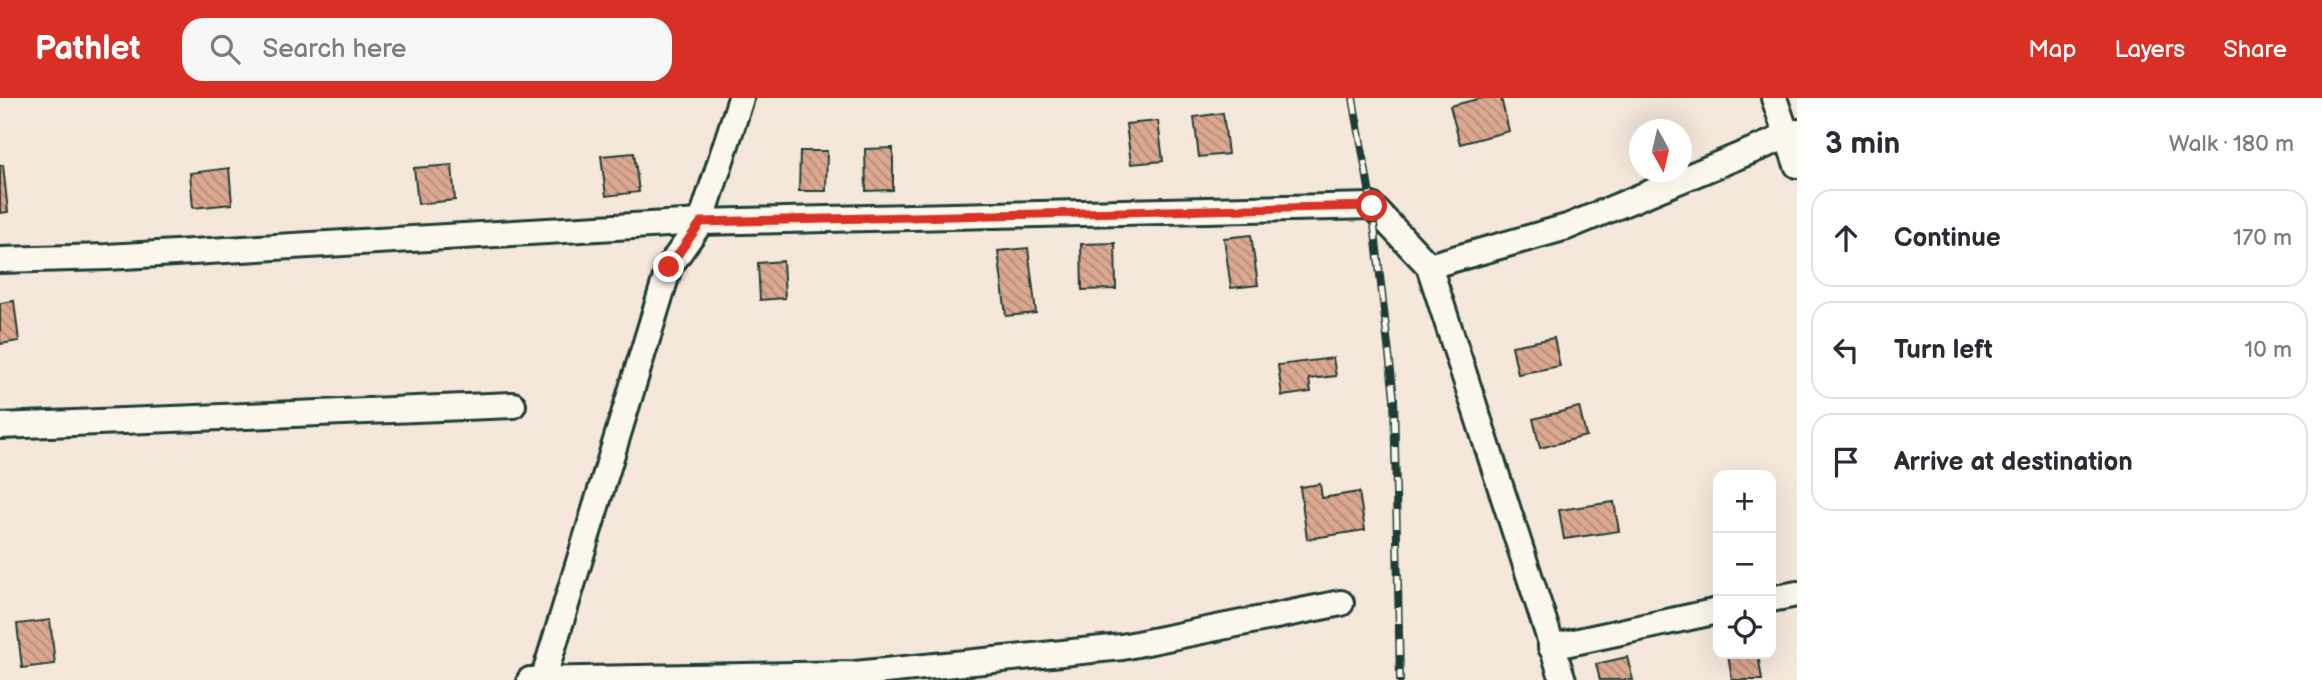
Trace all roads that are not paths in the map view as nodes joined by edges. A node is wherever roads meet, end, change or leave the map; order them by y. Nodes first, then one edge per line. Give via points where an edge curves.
1 (741, 98) edge
2 (1774, 98) edge
3 (1793, 134) edge
4 (1797, 164) edge
5 (701, 222) junction
6 (0, 260) edge
7 (1429, 266) junction
8 (513, 405) dead end
9 (0, 426) edge
10 (1797, 594) edge
11 (1776, 598) edge
12 (1341, 603) dead end
13 (1713, 612) edge
14 (1551, 647) junction
15 (530, 680) edge
16 (543, 680) edge
17 (1563, 680) edge

1 - 5 street
2 - 3 street
3 - 4 street
3 - 7 street via 1567,227
5 - 6 street
5 - 7 street via 1372,206
5 - 16 street via 669,267
7 - 14 street
8 - 9 street
10 - 11 street
12 - 16 street via 1122,647 855,674
13 - 14 street
14 - 17 street
15 - 16 street

